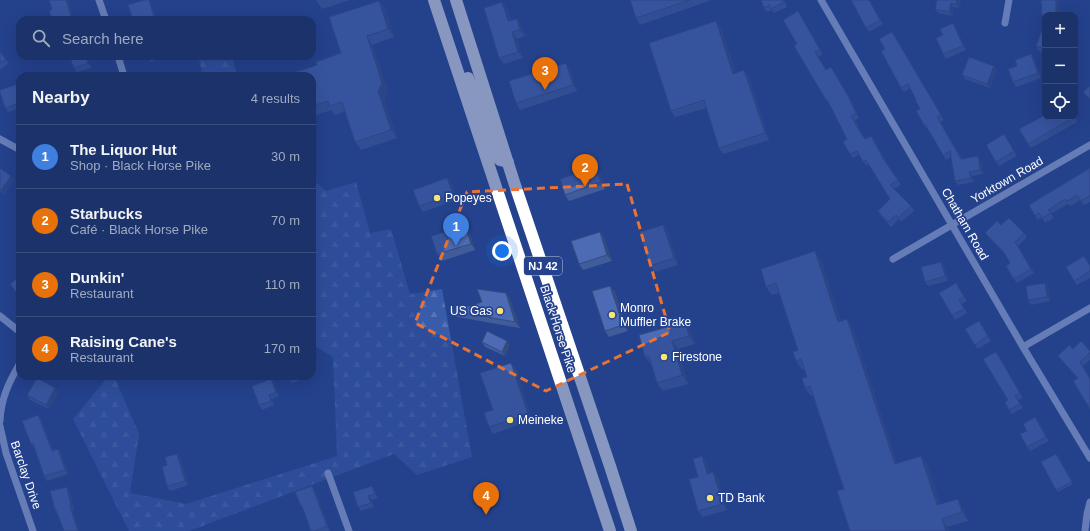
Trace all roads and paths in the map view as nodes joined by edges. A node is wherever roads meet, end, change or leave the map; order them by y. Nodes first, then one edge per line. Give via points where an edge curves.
1 (99, 0) edge
2 (434, 0) edge
3 (456, 0) edge
4 (821, 0) edge
5 (1009, 0) edge
6 (105, 16) edge
7 (1005, 23) dead end
8 (447, 40) junction
9 (119, 60) edge
10 (123, 72) edge
11 (0, 139) edge
12 (1090, 145) edge
13 (16, 148) edge
14 (508, 162) junction
15 (952, 224) junction
16 (893, 259) dead end
17 (1090, 308) edge
18 (0, 316) edge
19 (16, 329) edge
20 (1023, 347) junction
21 (16, 370) edge
22 (0, 420) edge
23 (0, 426) edge
24 (1090, 458) edge
25 (328, 473) dead end
26 (1090, 502) edge
27 (34, 531) edge
28 (349, 531) edge
29 (610, 531) edge
30 (631, 531) edge
31 (1085, 531) edge

1 - 6 street
2 - 8 highway, Black Horse Pike / NJ 42
3 - 14 highway, Black Horse Pike / NJ 42
4 - 15 street, Chatham Road
5 - 7 street
8 - 14 highway via 457,47 497,157
8 - 29 highway, Black Horse Pike / NJ 42
9 - 10 street
11 - 13 street
12 - 15 street, Yorktown Road
14 - 30 highway, Black Horse Pike / NJ 42
15 - 16 street, Yorktown Road
15 - 20 street, Chatham Road
17 - 20 street
18 - 19 street
20 - 24 street, Chatham Road
21 - 22 street via 3,395
23 - 27 street, Barclay Drive via 6,453
25 - 28 street
26 - 31 street

